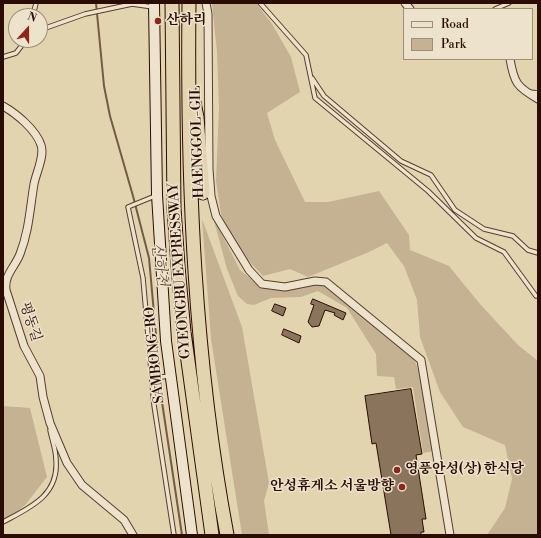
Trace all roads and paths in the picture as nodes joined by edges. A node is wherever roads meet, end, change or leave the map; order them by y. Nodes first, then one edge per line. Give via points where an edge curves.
1 (172, 3) edge
2 (188, 3) edge
3 (206, 3) edge
4 (260, 3) edge
5 (509, 3) edge
6 (154, 5) edge
7 (497, 8) edge
8 (48, 27) edge
9 (20, 48) edge
10 (3, 57) edge
11 (510, 60) edge
12 (310, 76) junction
13 (188, 78) junction
14 (524, 91) junction
15 (538, 93) edge
16 (538, 99) edge
17 (3, 106) edge
18 (203, 193) dead end
19 (157, 195) junction
20 (538, 253) edge
21 (536, 296) dead end
22 (168, 376) junction
23 (154, 378) junction
24 (50, 423) junction
25 (3, 522) edge
26 (132, 535) edge
27 (174, 535) edge
28 (192, 535) edge
29 (212, 535) edge
30 (227, 535) edge
31 (450, 535) edge

1 - 29 highway, GYEONGBU EXPRESSWAY via 174,193 178,266 184,332
2 - 13 highway, GYEONGBU EXPRESSWAY
3 - 31 street, HAENGGOL-GIL via 209,169 216,216 249,270 262,284 284,287 315,281 326,282 422,360
4 - 12 lane via 306,55
5 - 7 lane
6 - 8 lane via 132,4 91,12
6 - 19 main road, SAMBONG-RO
9 - 10 lane via 16,53
11 - 14 street via 512,73
12 - 20 lane via 324,96 365,132 401,161 431,175 455,210 484,229 513,236 528,250
12 - 21 lane via 315,98 428,191 476,238 504,252
13 - 18 highway via 197,117
13 - 30 highway, GYEONGBU EXPRESSWAY via 188,147 198,329
14 - 15 lane
14 - 16 street
17 - 24 street, 평동길 via 29,127 42,146 26,238 17,262 5,282 24,346 40,376 42,397
19 - 22 main road, SAMBONG-RO
19 - 23 lane via 128,207 143,278
22 - 23 lane
22 - 28 main road, SAMBONG-RO
23 - 27 lane via 154,405
24 - 25 lane via 57,469 50,488 38,503
24 - 26 street, 평동길 via 67,463 77,479 117,512

